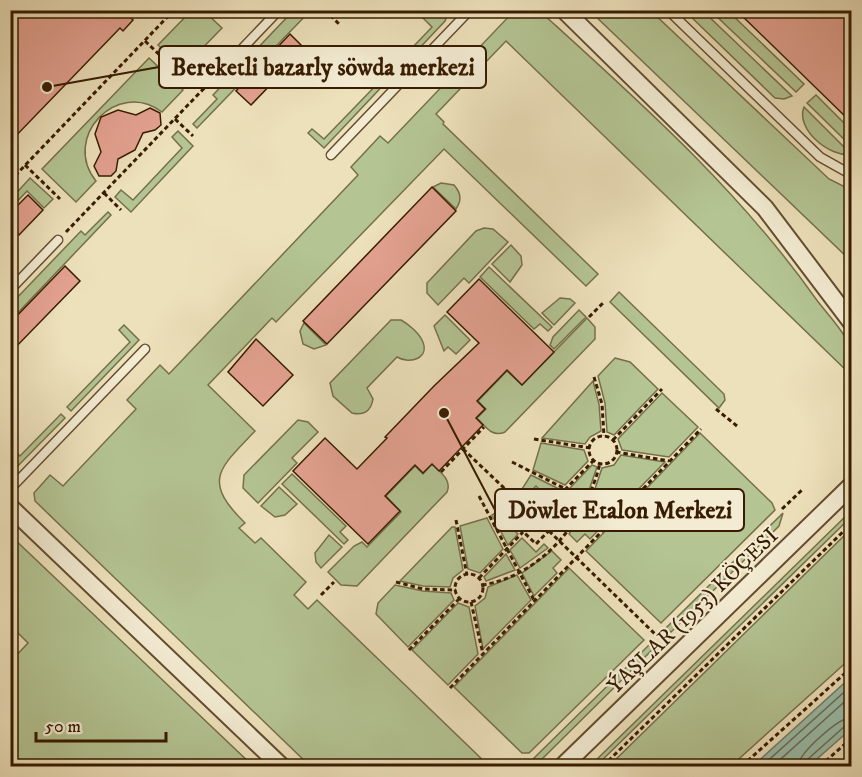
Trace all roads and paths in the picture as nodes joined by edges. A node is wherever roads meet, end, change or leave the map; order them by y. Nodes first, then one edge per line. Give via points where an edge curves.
1 (174, 10) edge
2 (279, 10) edge
3 (325, 10) edge
4 (470, 10) edge
5 (564, 10) edge
6 (668, 10) edge
7 (340, 25) dead end
8 (145, 41) junction
9 (219, 73) joint
10 (180, 74) dead end
11 (175, 119) junction
12 (193, 136) dead end
13 (331, 155) dead end
14 (25, 165) junction
15 (852, 175) edge
16 (10, 181) edge
17 (104, 193) junction
18 (60, 199) dead end
19 (122, 210) dead end
20 (58, 240) joint
21 (10, 290) edge
22 (603, 303) dead end
23 (589, 317) dead end
24 (852, 323) edge
25 (145, 349) dead end
26 (10, 357) edge
27 (16, 363) dead end
28 (594, 377) dead end
29 (662, 389) dead end
30 (716, 409) dead end
31 (738, 426) dead end
32 (484, 427) dead end
33 (701, 429) dead end
34 (604, 436) junction
35 (534, 439) dead end
36 (613, 440) junction
37 (590, 448) junction
38 (463, 449) junction
39 (616, 452) junction
40 (594, 460) junction
41 (669, 461) junction
42 (512, 462) dead end
43 (600, 463) junction
44 (441, 472) dead end
45 (852, 485) edge
46 (10, 489) edge
47 (565, 489) junction
48 (803, 489) dead end
49 (479, 496) dead end
50 (588, 500) junction
51 (523, 506) junction
52 (549, 506) junction
53 (10, 507) edge
54 (782, 509) dead end
55 (617, 515) junction
56 (456, 520) dead end
57 (852, 523) edge
58 (549, 531) junction
59 (524, 532) junction
60 (559, 541) junction
61 (507, 549) junction
62 (576, 557) junction
63 (519, 572) junction
64 (467, 575) junction
65 (478, 578) junction
66 (334, 582) dead end
67 (396, 582) dead end
68 (482, 585) junction
69 (456, 590) junction
70 (321, 595) dead end
71 (460, 598) junction
72 (534, 600) junction
73 (471, 602) junction
74 (655, 634) dead end
75 (409, 651) dead end
76 (483, 654) junction
77 (852, 667) edge
78 (450, 688) dead end
79 (852, 738) edge
80 (524, 761) dead end
81 (281, 766) edge
82 (518, 766) edge
83 (563, 766) edge
84 (603, 766) edge
85 (742, 766) edge
86 (820, 766) edge

1 - 8 path
2 - 9 lane
3 - 7 path
4 - 13 lane
5 - 24 street via 765,208
6 - 15 lane via 820,157
8 - 10 path
8 - 14 path
9 - 11 path
11 - 12 path
11 - 17 path
14 - 16 path
14 - 18 path
17 - 19 path
17 - 20 path
20 - 21 lane
22 - 23 path
25 - 46 lane
26 - 27 path
28 - 34 path via 602,404
29 - 36 path
30 - 31 path
32 - 38 path
33 - 41 path
34 - 36 path
34 - 37 path via 593,440
35 - 37 path
36 - 39 path
37 - 40 path
38 - 44 path
38 - 51 path
39 - 41 path
39 - 43 path via 610,462
40 - 43 path
40 - 47 path
41 - 55 path
42 - 47 path
43 - 50 path
45 - 83 street, ÝAŞLAR (1953) KÖÇESI
47 - 50 path
47 - 52 path
48 - 54 path
49 - 61 path
50 - 55 path
50 - 60 path
51 - 52 path via 536,493
51 - 59 path via 510,519
52 - 58 path via 561,518
53 - 81 street
55 - 62 path
56 - 64 path
57 - 84 path
58 - 59 path via 536,544
58 - 60 path
59 - 61 path
60 - 62 path
60 - 63 path
61 - 63 path
61 - 65 path
62 - 72 path
62 - 74 path
63 - 68 path
63 - 72 path
64 - 65 path
64 - 69 path via 457,582
65 - 68 path
66 - 70 path
67 - 69 path via 423,589
68 - 73 path via 481,595
69 - 71 path
71 - 73 path
71 - 75 path
72 - 76 path
73 - 76 path
76 - 78 path
77 - 85 path
79 - 86 path
80 - 82 path

